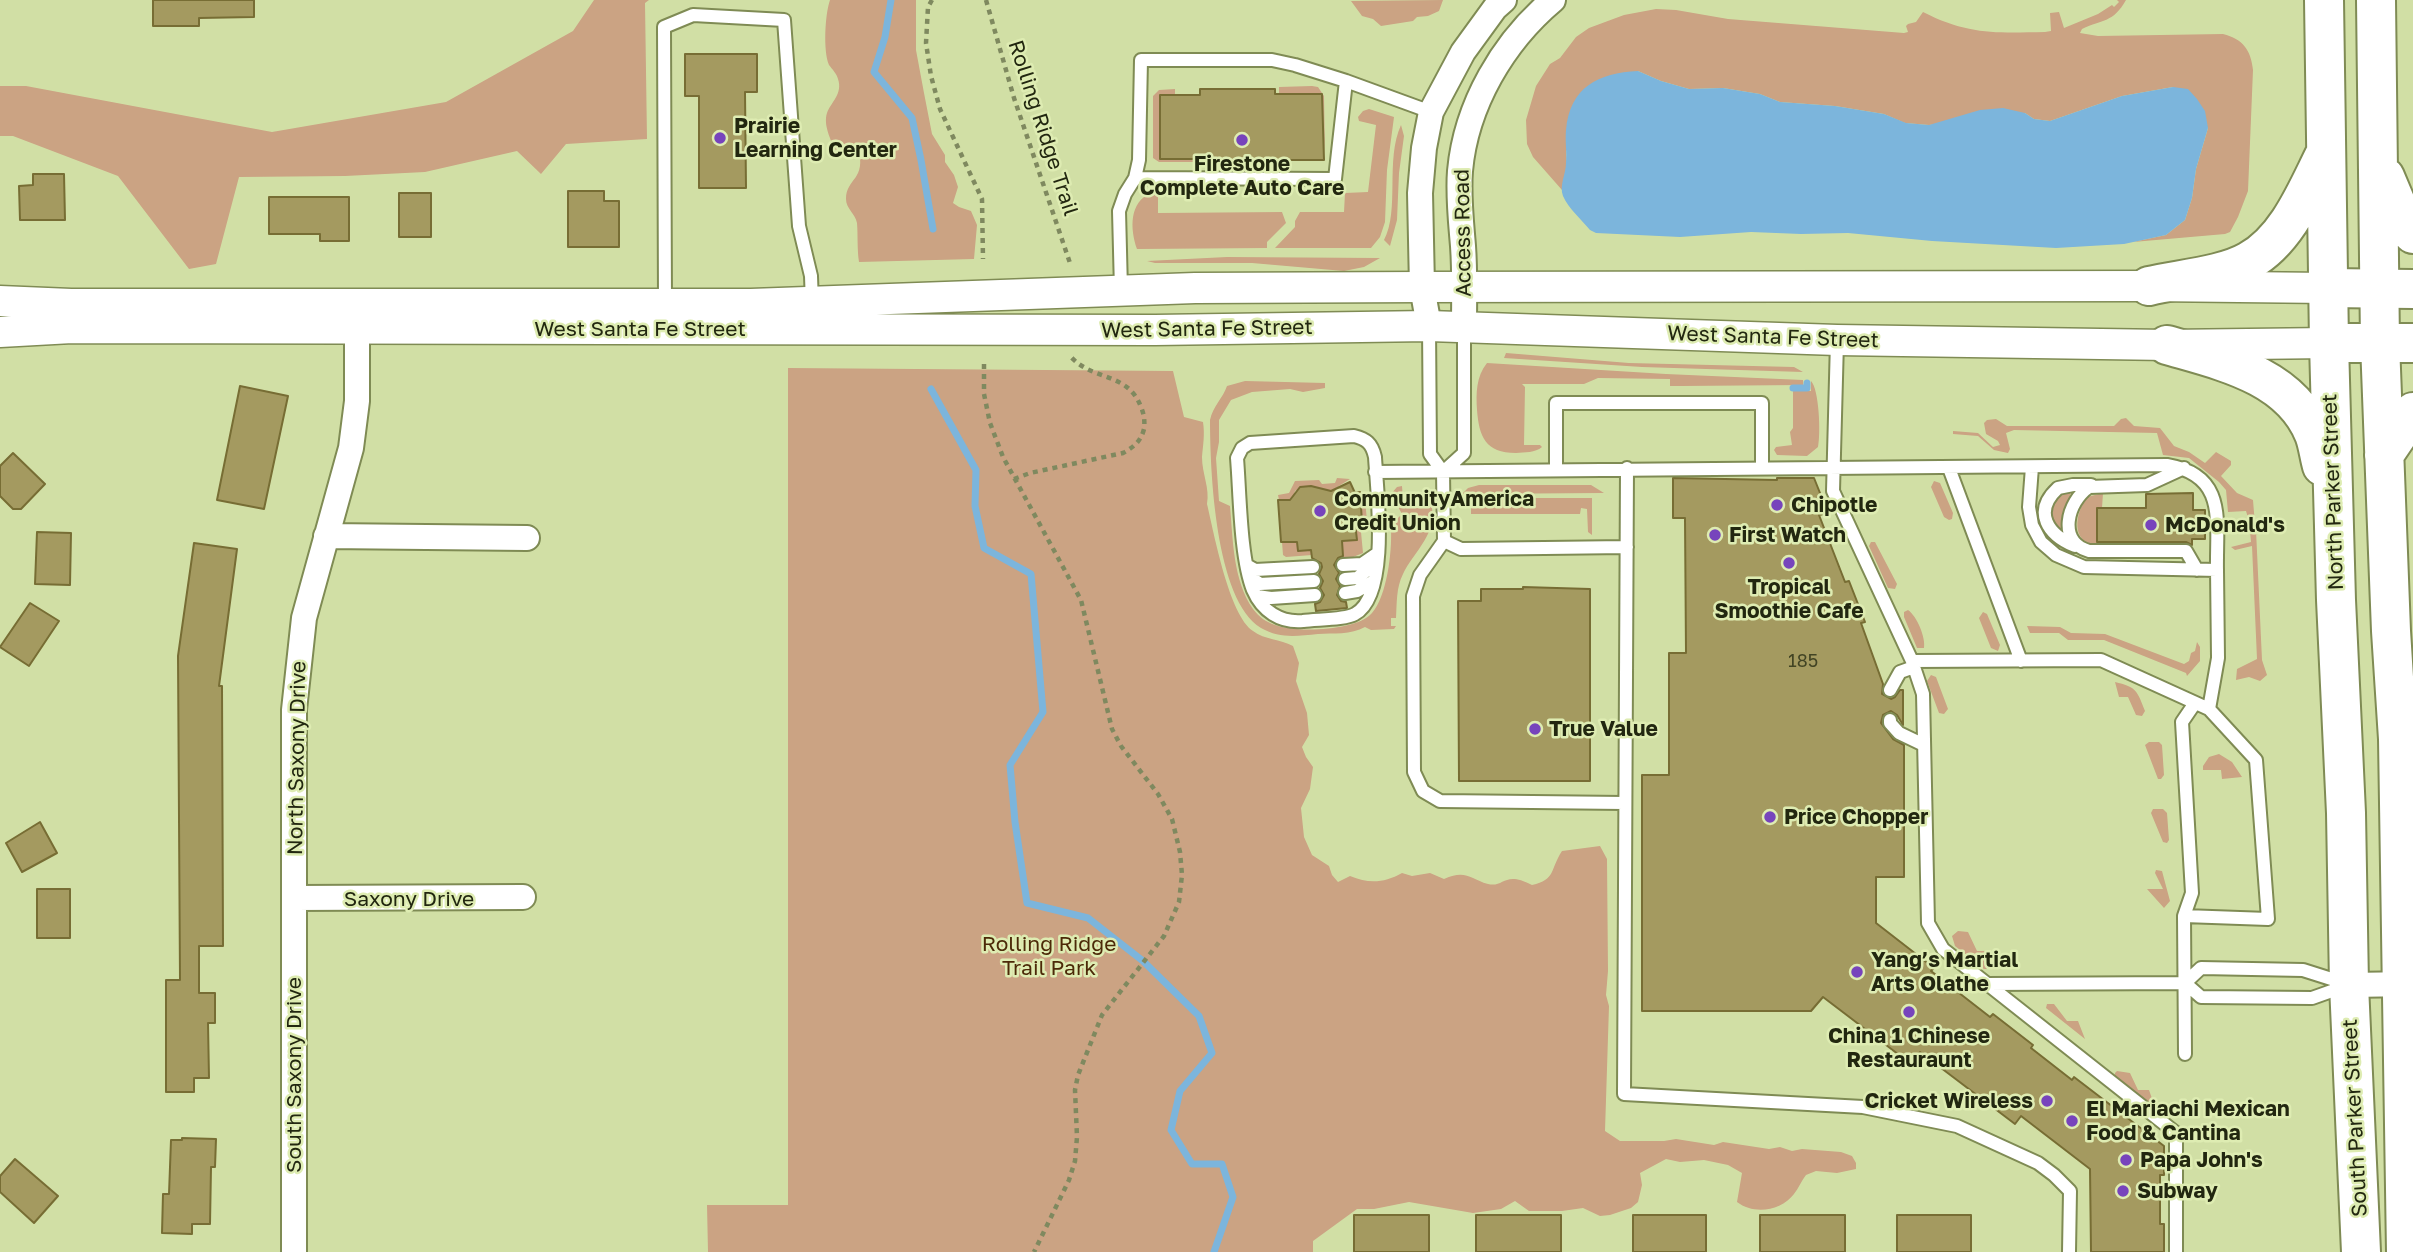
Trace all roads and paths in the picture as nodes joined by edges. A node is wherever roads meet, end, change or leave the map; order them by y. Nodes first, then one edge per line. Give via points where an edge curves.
1 (932, 0) edge
2 (986, 0) edge
3 (1504, 0) edge
4 (1553, 0) edge
5 (2324, 0) edge
6 (2376, 0) edge
7 (1346, 81) junction
8 (1431, 112) junction
9 (2326, 151) junction
10 (2378, 163) junction
11 (1135, 178) junction
12 (2413, 234) edge
13 (983, 259) dead end
14 (1071, 266) dead end
15 (2149, 286) junction
16 (1422, 287) junction
17 (1464, 287) junction
18 (2328, 288) junction
19 (2396, 289) edge
20 (1121, 291) junction
21 (0, 301) edge
22 (812, 315) junction
23 (663, 316) junction
24 (357, 317) junction
25 (1429, 326) junction
26 (1464, 327) junction
27 (0, 332) edge
28 (1836, 340) junction
29 (2329, 343) junction
30 (2396, 343) edge
31 (2167, 345) junction
32 (1070, 355) dead end
33 (984, 364) dead end
34 (2413, 412) edge
35 (2384, 455) junction
36 (2032, 467) junction
37 (1627, 468) junction
38 (1762, 468) junction
39 (1834, 468) junction
40 (1949, 468) junction
41 (2184, 468) junction
42 (1556, 469) junction
43 (1376, 472) junction
44 (1443, 472) junction
45 (1014, 479) junction
46 (2095, 485) junction
47 (2333, 495) junction
48 (326, 536) junction
49 (527, 538) dead end
50 (1444, 541) junction
51 (1627, 547) junction
52 (2082, 549) junction
53 (1377, 558) junction
54 (2197, 570) junction
55 (2217, 570) junction
56 (1249, 571) junction
57 (1344, 572) dead end
58 (1313, 574) dead end
59 (1374, 581) junction
60 (1345, 593) dead end
61 (1315, 595) dead end
62 (1257, 596) junction
63 (2021, 661) junction
64 (1913, 664) junction
65 (1890, 690) dead end
66 (2195, 703) junction
67 (2210, 709) junction
68 (1890, 720) dead end
69 (1924, 745) junction
70 (1624, 803) junction
71 (2406, 804) edge
72 (523, 897) dead end
73 (294, 898) junction
74 (2184, 916) junction
75 (2185, 983) junction
76 (1987, 984) junction
77 (2408, 984) edge
78 (2349, 985) junction
79 (2185, 1054) dead end
80 (2409, 1194) edge
81 (294, 1252) edge
82 (1034, 1252) edge
83 (2069, 1252) edge
84 (2176, 1252) edge
85 (2361, 1252) edge
86 (2406, 1252) edge

1 - 13 path via 926,43 931,76 940,109 982,199
2 - 14 path, Rolling Ridge Trail
3 - 8 street, Access Road via 1463,52
4 - 17 street, Access Road via 1492,72 1463,144
5 - 9 main road, North Parker Street
6 - 10 main road
7 - 8 lane
7 - 11 lane via 1335,179
7 - 11 lane via 1272,60 1141,60
8 - 16 street, Access Road via 1420,193
9 - 15 main road via 2286,225 2265,250 2227,270
9 - 18 main road, North Parker Street
10 - 12 main road via 2406,228
10 - 19 main road
11 - 20 lane via 1119,211
15 - 17 street, West Santa Fe Street
15 - 18 street, West Santa Fe Street
16 - 17 street, West Santa Fe Street
16 - 20 street, West Santa Fe Street
16 - 25 street, Access Road
17 - 26 street, Access Road
18 - 19 main road, West Santa Fe Street
18 - 29 main road, North Parker Street
19 - 30 main road
20 - 22 street, West Santa Fe Street
21 - 24 street, West Santa Fe Street
22 - 23 street, West Santa Fe Street
22 - 23 lane via 811,276 799,226 784,20 693,15 664,27
22 - 25 street, West Santa Fe Street via 1155,330
23 - 24 street, West Santa Fe Street
24 - 27 street, West Santa Fe Street
24 - 48 street, North Saxony Drive via 352,448
25 - 26 street, West Santa Fe Street
25 - 44 lane via 1430,454
26 - 28 street, West Santa Fe Street
26 - 44 lane via 1465,453
28 - 31 street, West Santa Fe Street
28 - 39 lane
29 - 30 main road, West Santa Fe Street
29 - 31 street, West Santa Fe Street
29 - 47 main road, North Parker Street
30 - 35 main road
31 - 47 main road via 2245,370 2285,394 2314,434
32 - 45 path via 1079,365 1130,389 1143,411 1142,436 1135,447 1123,453
33 - 45 path via 990,423
34 - 35 main road
35 - 71 main road
36 - 40 lane
36 - 41 lane
36 - 54 lane via 2032,525 2041,542 2056,555 2084,567
37 - 38 lane
37 - 42 lane
37 - 51 lane
38 - 39 lane
38 - 42 lane via 1762,403 1570,403 1556,404
39 - 40 lane
39 - 64 lane via 1833,491
40 - 63 lane
41 - 46 lane via 2147,485
41 - 55 lane via 2212,491
42 - 44 lane
43 - 44 lane
43 - 53 lane
43 - 56 lane via 1373,449 1366,439 1354,436 1250,443 1241,448 1237,458
44 - 50 lane
45 - 82 path via 1081,600 1112,729 1172,818 1182,875 1179,902 1164,936 1102,1015 1078,1075 1075,1161
46 - 52 lane via 2082,491 2070,515 2071,538
46 - 52 lane via 2058,488 2045,506 2050,529 2064,542
47 - 78 main road, North Parker Street
48 - 49 street
48 - 73 street, North Saxony Drive via 297,662
50 - 51 lane via 1461,549
50 - 70 lane via 1420,575 1413,596 1414,772 1423,791 1440,801
51 - 70 lane
52 - 54 lane via 2186,551
53 - 57 lane via 1357,578
53 - 59 lane
54 - 55 lane
55 - 67 lane via 2218,657
56 - 58 lane
56 - 62 lane
59 - 60 lane via 1357,592
59 - 62 lane via 1368,603 1354,615 1291,622 1269,614
61 - 62 lane
63 - 64 lane
63 - 66 lane via 2101,660
64 - 65 lane via 1900,672
64 - 69 lane via 1923,694
66 - 67 lane
66 - 74 lane via 2182,722 2192,893
67 - 74 lane via 2256,760 2268,919
68 - 69 lane via 1899,733
69 - 76 lane via 1928,923 1943,949
70 - 83 lane via 1624,1094 1863,1107 1957,1126 2038,1163 2070,1191
71 - 77 main road
72 - 73 street, Saxony Drive
73 - 81 street, South Saxony Drive
74 - 75 lane
75 - 76 lane
75 - 78 lane via 2200,997 2214,998 2312,998
75 - 78 lane via 2201,968 2303,970
75 - 79 lane
76 - 84 lane via 2176,1133
77 - 78 street
77 - 80 main road
78 - 85 main road, South Parker Street
80 - 86 main road

